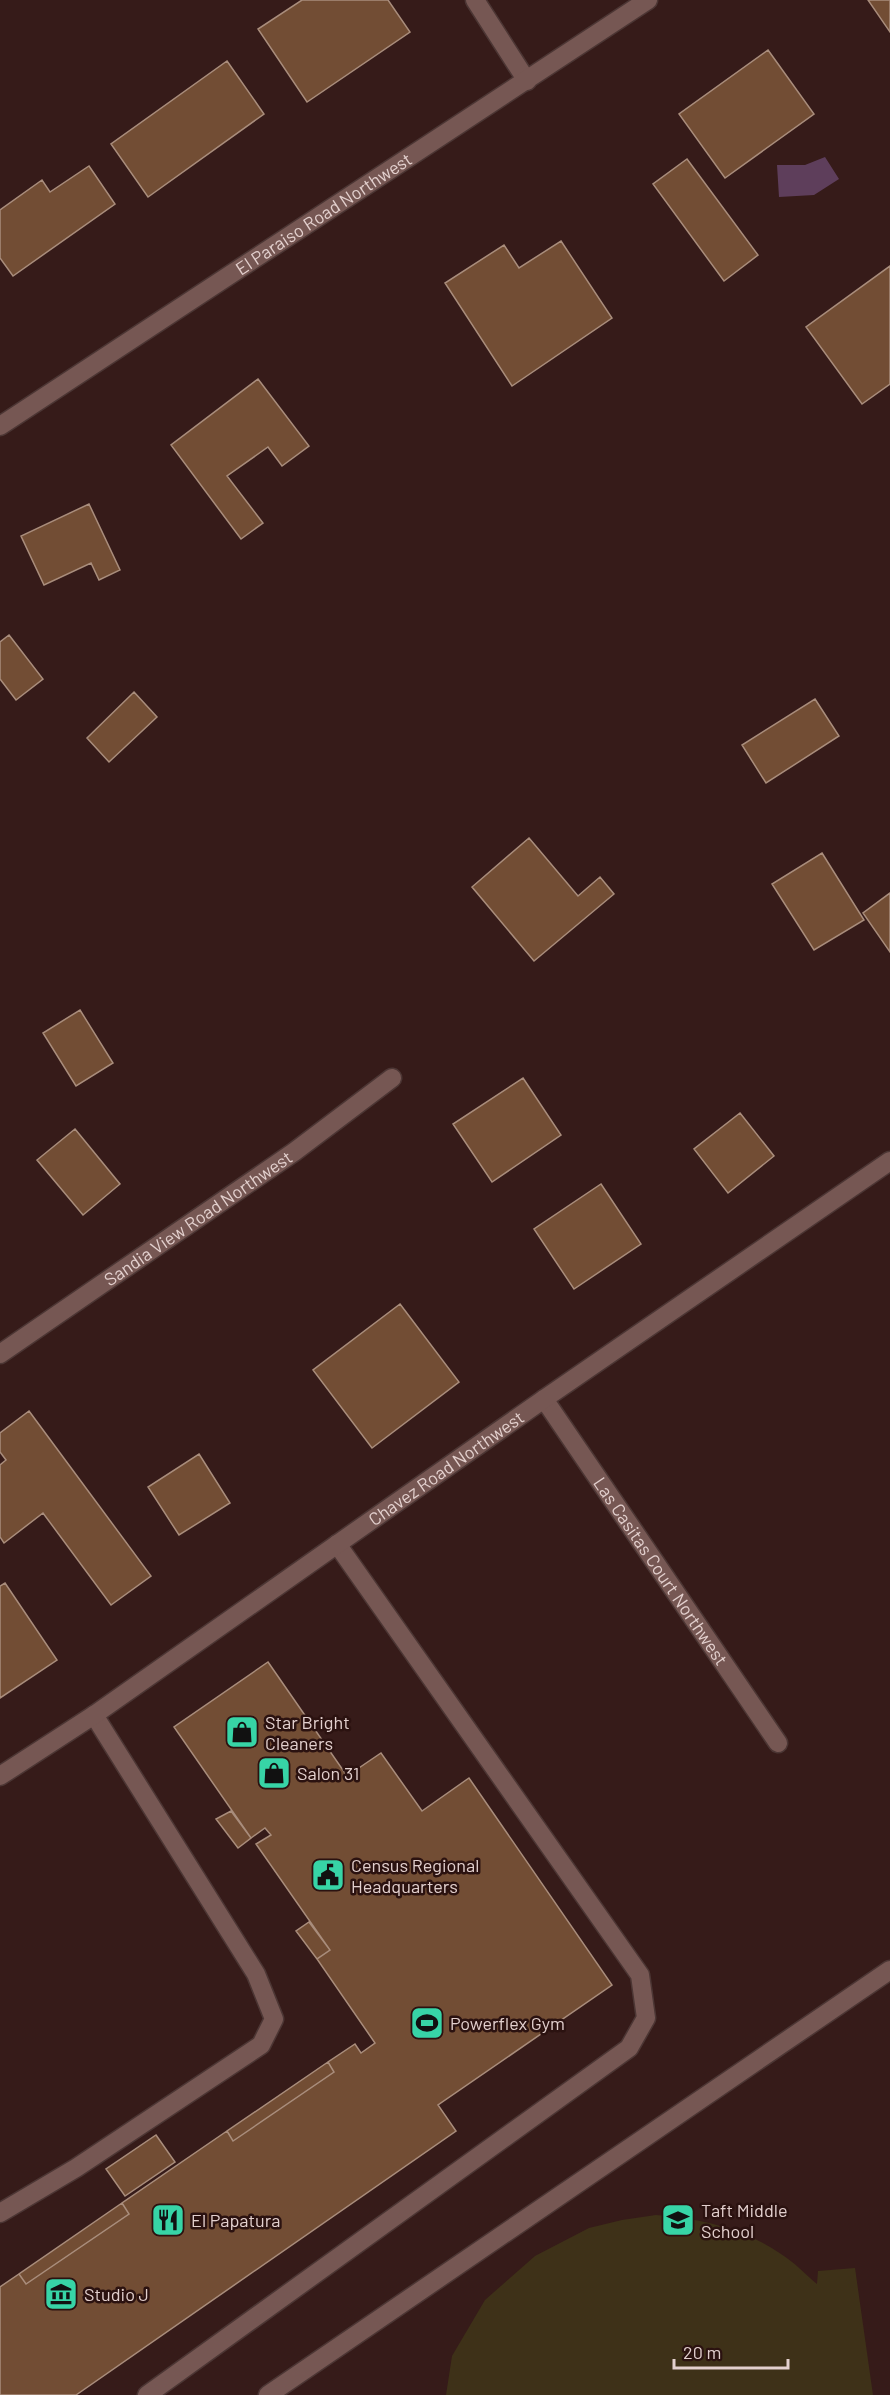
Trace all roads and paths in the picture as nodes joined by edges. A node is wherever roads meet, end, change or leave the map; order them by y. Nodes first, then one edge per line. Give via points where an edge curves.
1 (475, 0) edge
2 (648, 0) edge
3 (527, 81) junction
4 (0, 426) edge
5 (392, 1078) dead end
6 (890, 1161) edge
7 (0, 1354) edge
8 (544, 1400) junction
9 (337, 1544) junction
10 (94, 1715) junction
11 (778, 1743) dead end
12 (0, 1776) edge
13 (890, 1970) edge
14 (0, 2213) edge
15 (147, 2395) edge
16 (268, 2395) edge

1 - 3 street
2 - 3 street, El Paraiso Road Northwest
3 - 4 street, El Paraiso Road Northwest
5 - 7 street, Sandia View Road Northwest via 294,1152
6 - 8 street, Chavez Road Northwest
8 - 9 street, Chavez Road Northwest
8 - 11 street, Las Casitas Court Northwest
9 - 10 street, Chavez Road Northwest
9 - 15 street via 640,1974 645,2018 629,2048
10 - 12 street, Chavez Road Northwest
10 - 14 street via 256,1974 274,2019 261,2045 76,2168
13 - 16 street

